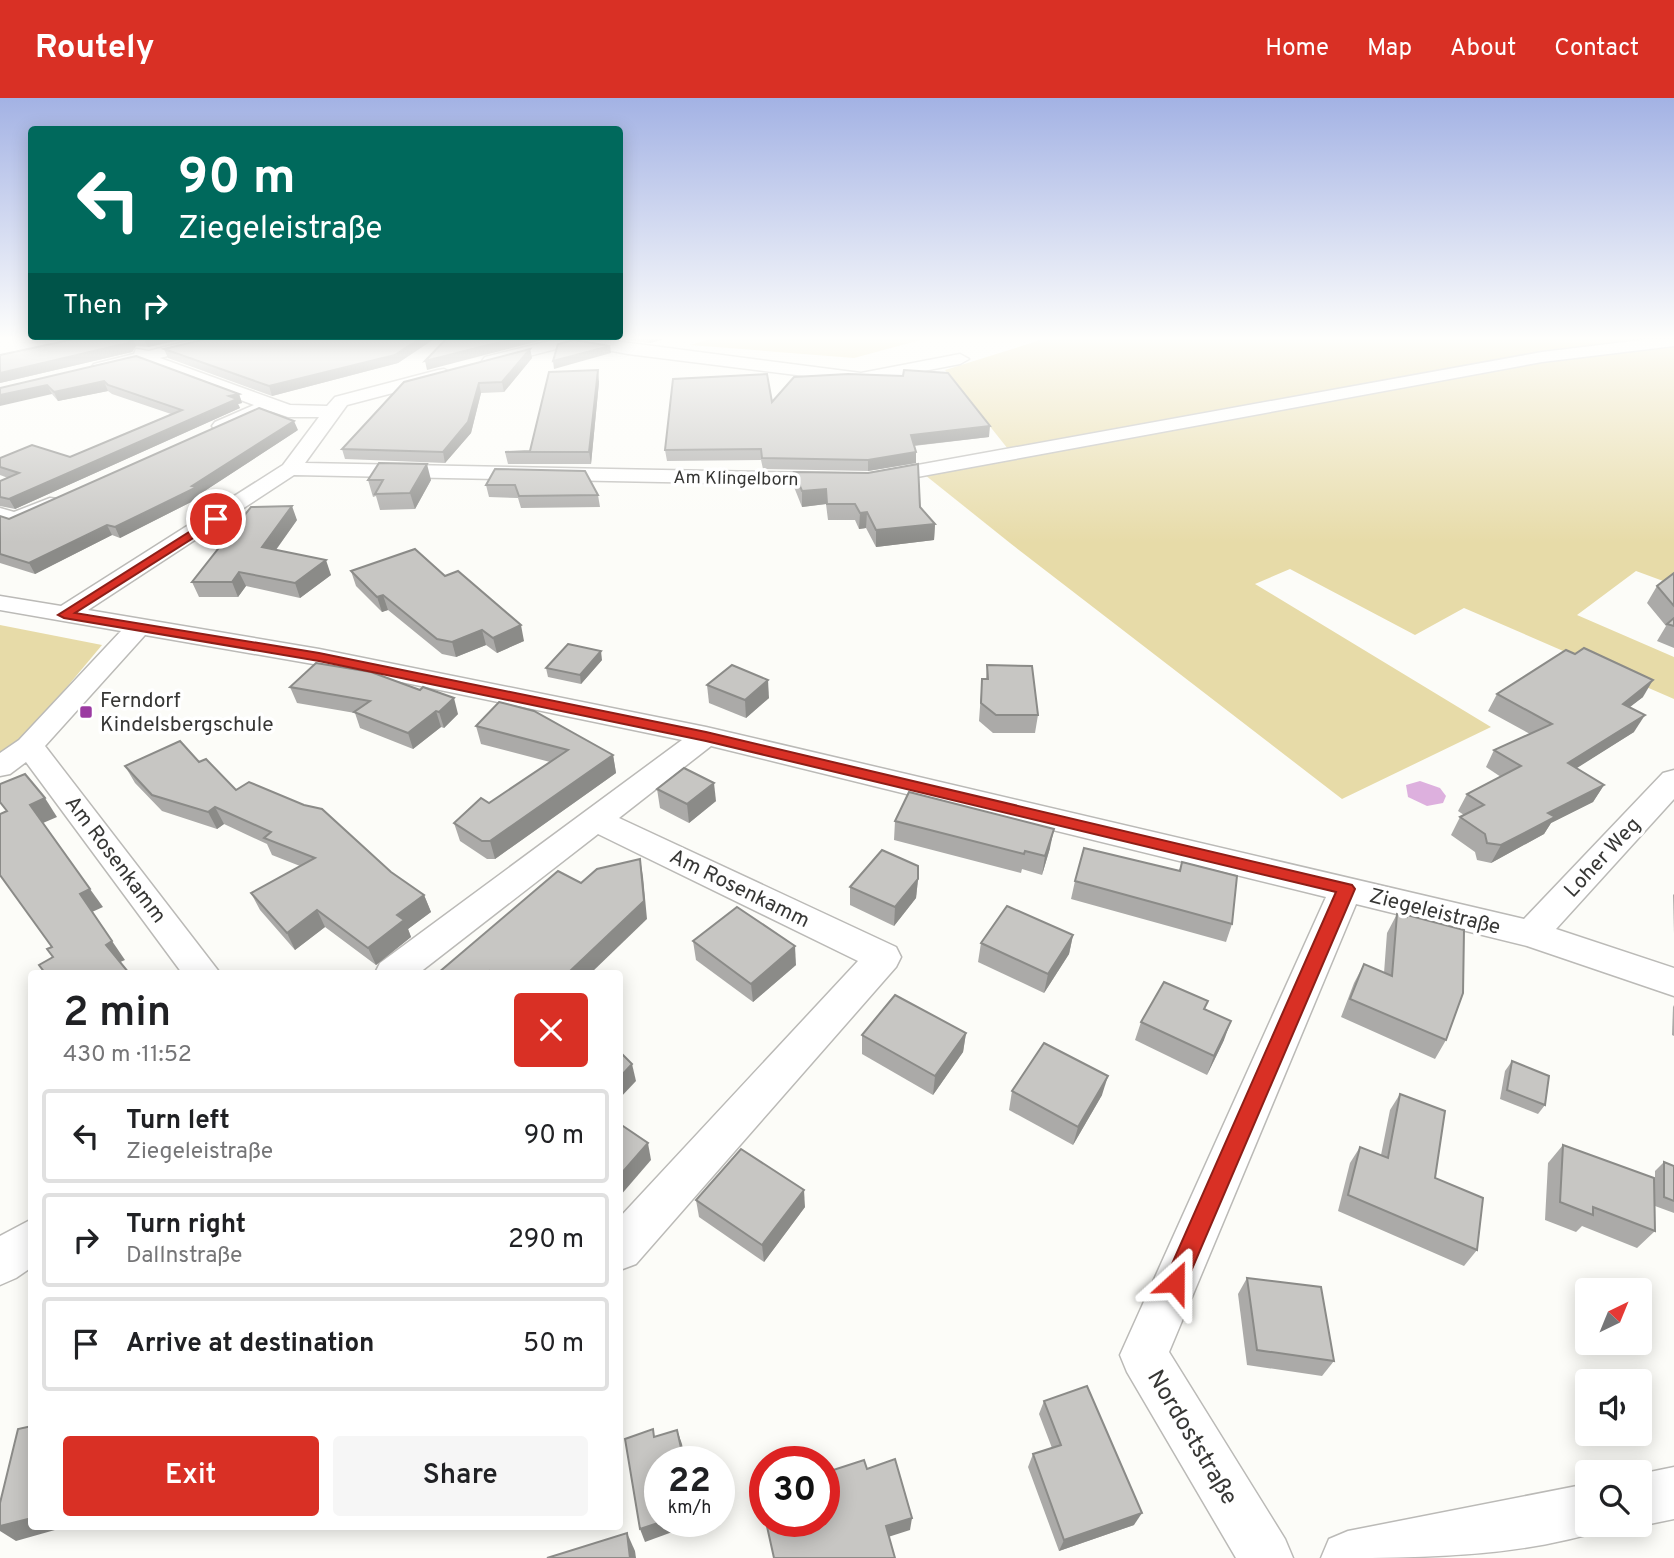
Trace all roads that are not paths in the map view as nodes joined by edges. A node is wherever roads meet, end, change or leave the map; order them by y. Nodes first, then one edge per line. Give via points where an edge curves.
1 (263, 407) edge
2 (278, 407) edge
3 (336, 407) edge
4 (1267, 407) edge
5 (332, 412) junction
6 (206, 433) edge
7 (290, 469) junction
8 (66, 497) edge
9 (0, 515) edge
10 (0, 603) edge
11 (64, 615) junction
12 (139, 627) junction
13 (706, 736) junction
14 (29, 746) junction
15 (0, 767) edge
16 (1674, 780) edge
17 (597, 820) junction
18 (1346, 889) junction
19 (1531, 934) junction
20 (200, 970) edge
21 (397, 970) edge
22 (1674, 982) edge
23 (623, 1246) edge
24 (1674, 1493) edge
25 (1652, 1498) edge
26 (1575, 1512) edge
27 (1266, 1558) edge
28 (1348, 1558) edge

1 - 6 street
2 - 5 street
3 - 5 street
4 - 7 street, Am Klingelborn via 868,480
5 - 7 street
7 - 11 street
8 - 9 street via 16,520
10 - 11 street, Ziegeleistraße
11 - 12 street, Ziegeleistraße
12 - 13 street, Ziegeleistraße via 319,657
12 - 14 street
13 - 17 street
13 - 18 street, Ziegeleistraße
14 - 15 street
14 - 20 street, Am Rosenkamm
16 - 19 street, Loher Weg
17 - 21 street
17 - 23 street, Am Rosenkamm via 883,957
18 - 19 street, Ziegeleistraße
18 - 27 street, Nordoststraße via 1143,1355
19 - 22 street, Ziegeleistraße
24 - 25 street
26 - 28 street

